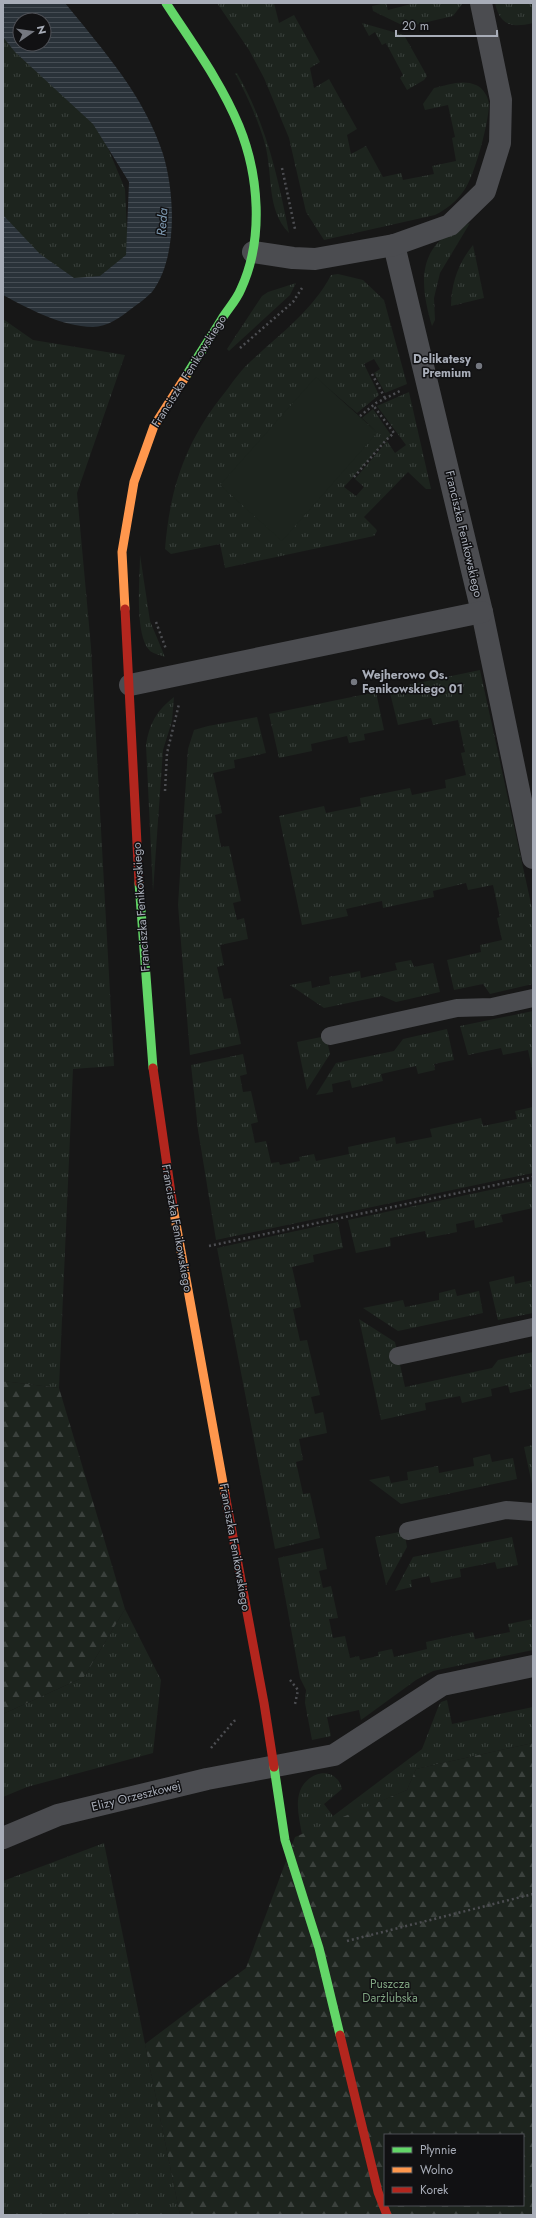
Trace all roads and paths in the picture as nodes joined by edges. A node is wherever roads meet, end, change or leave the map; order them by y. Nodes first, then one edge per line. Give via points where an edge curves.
1 (166, 3) edge
2 (481, 3) edge
3 (394, 245) junction
4 (253, 252) junction
5 (372, 374) dead end
6 (429, 383) junction
7 (384, 398) junction
8 (373, 405) junction
9 (360, 416) dead end
10 (354, 477) dead end
11 (482, 612) junction
12 (175, 675) junction
13 (130, 685) junction
14 (164, 798) dead end
15 (533, 858) edge
16 (533, 998) edge
17 (330, 1036) dead end
18 (533, 1177) edge
19 (209, 1246) dead end
20 (533, 1327) edge
21 (398, 1356) dead end
22 (533, 1512) edge
23 (408, 1531) dead end
24 (533, 1666) edge
25 (286, 1675) dead end
26 (266, 1714) junction
27 (234, 1721) dead end
28 (273, 1766) junction
29 (3, 1838) edge
30 (533, 1894) edge
31 (319, 1948) junction
32 (387, 2215) edge

1 - 4 street, Franciszka Fenikowskiego via 217,82 239,126 250,168 255,206 256,230
2 - 3 street via 501,100 500,143 485,191 450,225
3 - 4 street via 315,259
3 - 6 street, Franciszka Fenikowskiego
4 - 13 street, Franciszka Fenikowskiego via 241,289 154,426 134,482 122,552
5 - 7 path
6 - 7 path
6 - 11 street, Franciszka Fenikowskiego
7 - 8 path
8 - 9 path
8 - 10 path via 394,434
11 - 12 street, Franciszka Fenikowskiego
11 - 15 street, Franciszka Fenikowskiego
12 - 13 street, Franciszka Fenikowskiego
12 - 14 path via 180,700 167,753
13 - 26 street, Franciszka Fenikowskiego via 138,884 154,1087 180,1253
16 - 17 lane via 492,1007 457,1008
18 - 19 path
20 - 21 lane
22 - 23 lane via 506,1510
24 - 28 street, Elizy Orzeszkowej via 442,1685 334,1754
25 - 26 path via 298,1690 295,1703 288,1712
26 - 27 path
26 - 28 street, Franciszka Fenikowskiego
28 - 29 street, Elizy Orzeszkowej via 58,1815
28 - 31 street, Franciszka Fenikowskiego via 285,1840
30 - 31 path
31 - 32 street, Franciszka Fenikowskiego via 378,2192

